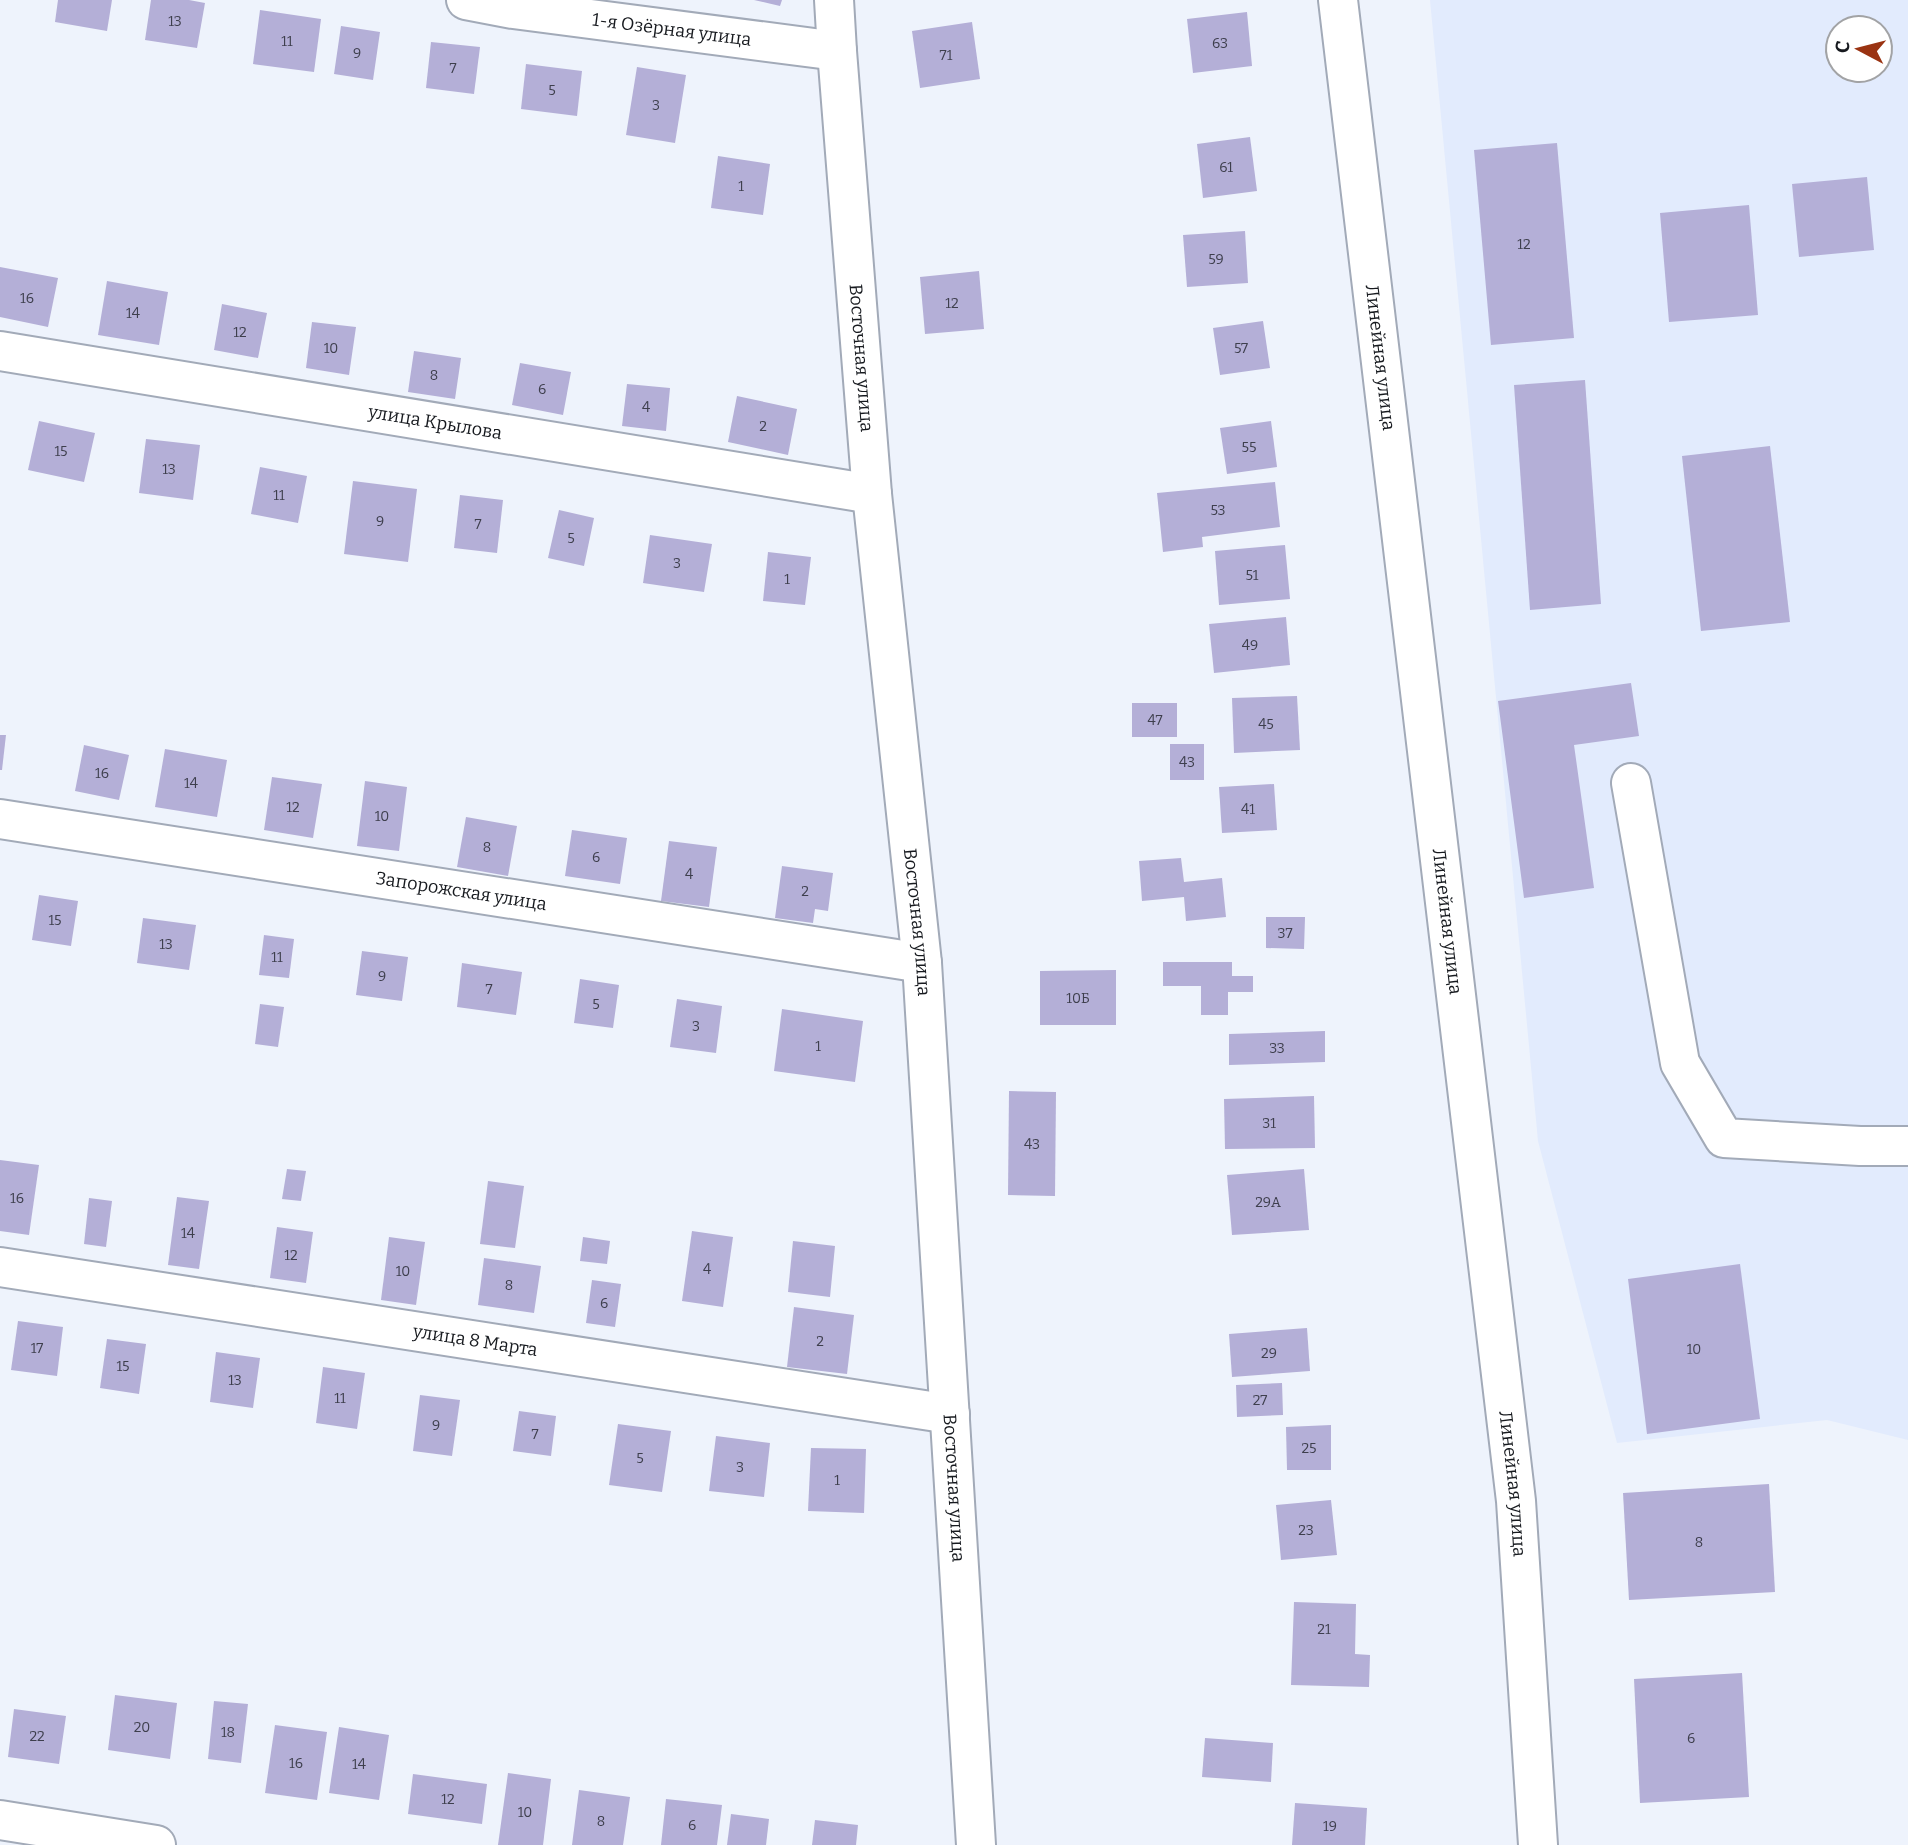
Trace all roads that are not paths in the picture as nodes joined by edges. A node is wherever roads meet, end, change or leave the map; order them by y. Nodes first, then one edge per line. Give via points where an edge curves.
1 (466, 0) edge
2 (834, 0) edge
3 (1338, 0) edge
4 (836, 51) junction
5 (0, 351) edge
6 (872, 494) junction
7 (1631, 783) dead end
8 (0, 819) edge
9 (922, 963) junction
10 (1908, 1146) edge
11 (0, 1267) edge
12 (950, 1415) junction
13 (0, 1820) edge
14 (156, 1845) edge
15 (976, 1845) edge
16 (1538, 1845) edge

1 - 4 street, 1-я Озёрная улица
2 - 4 street, Восточная улица
3 - 16 street, Линейная улица via 1516,1501
4 - 6 street, Восточная улица
5 - 6 street, улица Крылова
6 - 9 street, Восточная улица
7 - 10 street via 1680,1063 1724,1138
8 - 9 street, Запорожская улица
9 - 12 street, Восточная улица
11 - 12 street, улица 8 Марта
12 - 15 street, Восточная улица
13 - 14 street

